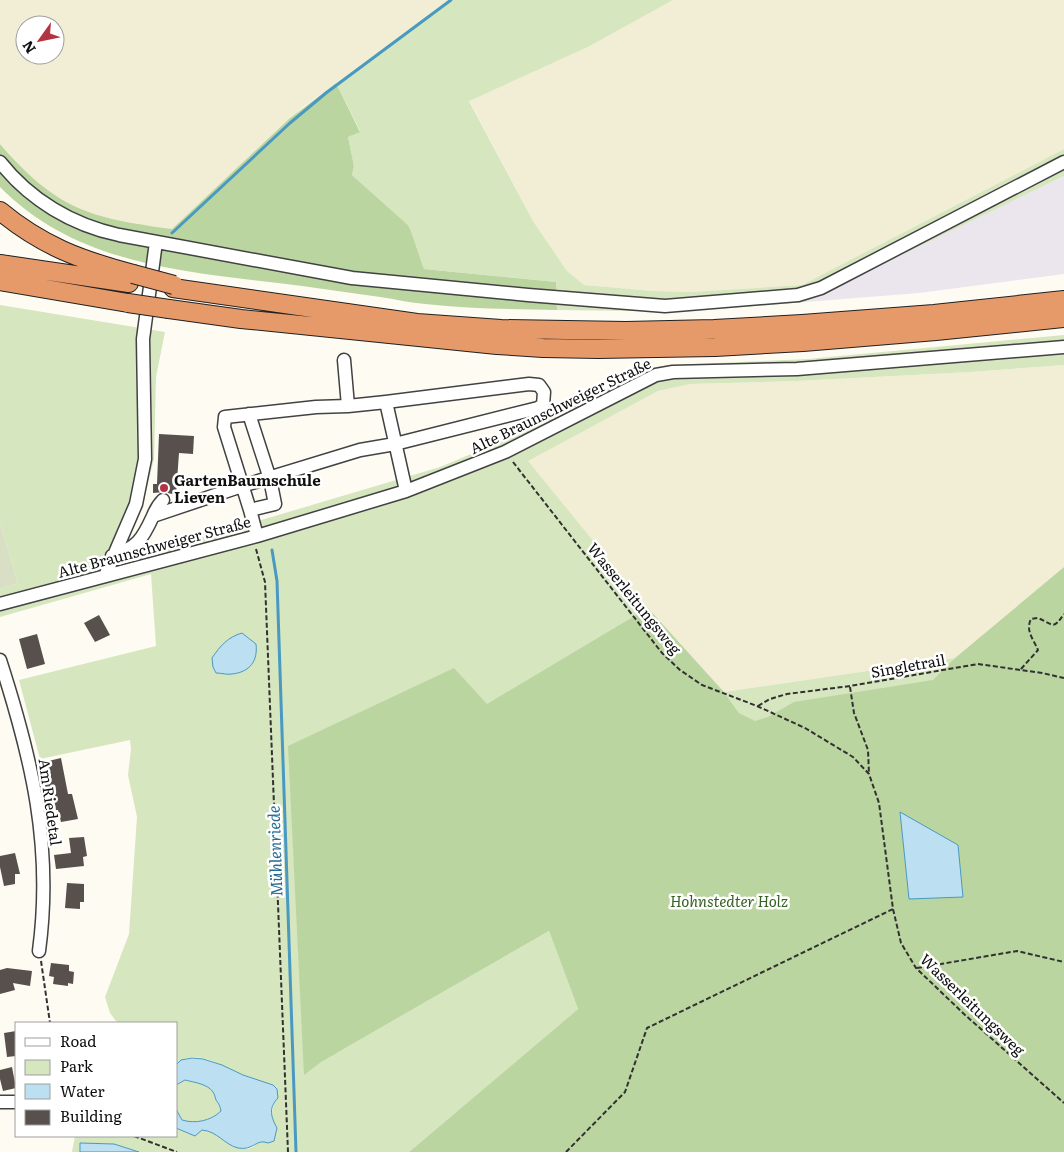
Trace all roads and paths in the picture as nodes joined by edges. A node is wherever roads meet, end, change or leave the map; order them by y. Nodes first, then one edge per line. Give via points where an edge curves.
1 (0, 162) edge
2 (1064, 162) edge
3 (0, 211) edge
4 (156, 242) junction
5 (0, 264) edge
6 (132, 278) junction
7 (0, 282) edge
8 (36, 287) junction
9 (0, 289) edge
10 (1064, 300) edge
11 (1064, 318) edge
12 (1064, 347) edge
13 (344, 360) dead end
14 (386, 402) junction
15 (348, 406) junction
16 (249, 414) junction
17 (395, 444) junction
18 (505, 452) junction
19 (270, 479) junction
20 (242, 486) junction
21 (406, 491) junction
22 (163, 500) dead end
23 (250, 510) junction
24 (153, 516) junction
25 (254, 536) junction
26 (112, 556) junction
27 (105, 576) junction
28 (0, 604) edge
29 (1064, 614) edge
30 (0, 660) edge
31 (1021, 670) junction
32 (1064, 678) edge
33 (850, 686) junction
34 (757, 706) junction
35 (869, 774) junction
36 (893, 908) junction
37 (39, 951) joint
38 (1064, 962) edge
39 (916, 968) junction
40 (50, 1022) edge
41 (0, 1102) edge
42 (15, 1102) edge
43 (1064, 1103) edge
44 (137, 1137) edge
45 (177, 1152) edge
46 (288, 1152) edge
47 (566, 1152) edge

1 - 4 street via 26,190 62,215 100,231
2 - 4 street via 821,288 798,295 751,300 665,306 352,278
3 - 6 highway via 56,248
4 - 26 street via 143,339 145,459 136,504
5 - 6 highway
6 - 10 highway via 417,323 501,329 714,329 934,314
7 - 8 highway
8 - 9 highway
8 - 11 highway, bridge via 128,304 241,319 543,348 715,347 803,342
12 - 18 street, Alte Braunschweiger Straße via 797,370 663,373
13 - 15 street
14 - 15 street
14 - 17 street
14 - 17 street via 529,384 539,385 544,392 543,405 538,408
15 - 16 street
16 - 19 street
16 - 20 street via 225,417 224,427
17 - 19 street via 360,450
17 - 21 street
18 - 21 street, Alte Braunschweiger Straße
18 - 34 path, Wasserleitungsweg via 662,654 702,685
19 - 20 street
19 - 23 street via 275,504
20 - 23 street
20 - 24 street
21 - 25 street, Alte Braunschweiger Straße
22 - 24 street
23 - 25 street
24 - 26 street via 139,542 126,552
25 - 27 street, Alte Braunschweiger Straße
25 - 46 path via 265,582
26 - 27 street
27 - 28 street, Alte Braunschweiger Straße
29 - 31 path via 1055,625 1038,618 1031,619 1030,635 1038,650
30 - 37 street, Am Riedetal via 35,785 42,832 44,918
31 - 32 path, Singletrail
31 - 33 path, Singletrail via 978,664
33 - 34 path, Singletrail via 787,694
33 - 35 path via 854,713 868,750
34 - 35 path, Wasserleitungsweg via 805,728 845,752
35 - 36 path, Wasserleitungsweg via 879,804
36 - 39 path, Wasserleitungsweg via 901,943
36 - 47 path via 647,1028 626,1092
37 - 40 path
38 - 39 path via 1017,951
39 - 43 path, Wasserleitungsweg
41 - 42 street
44 - 45 path

